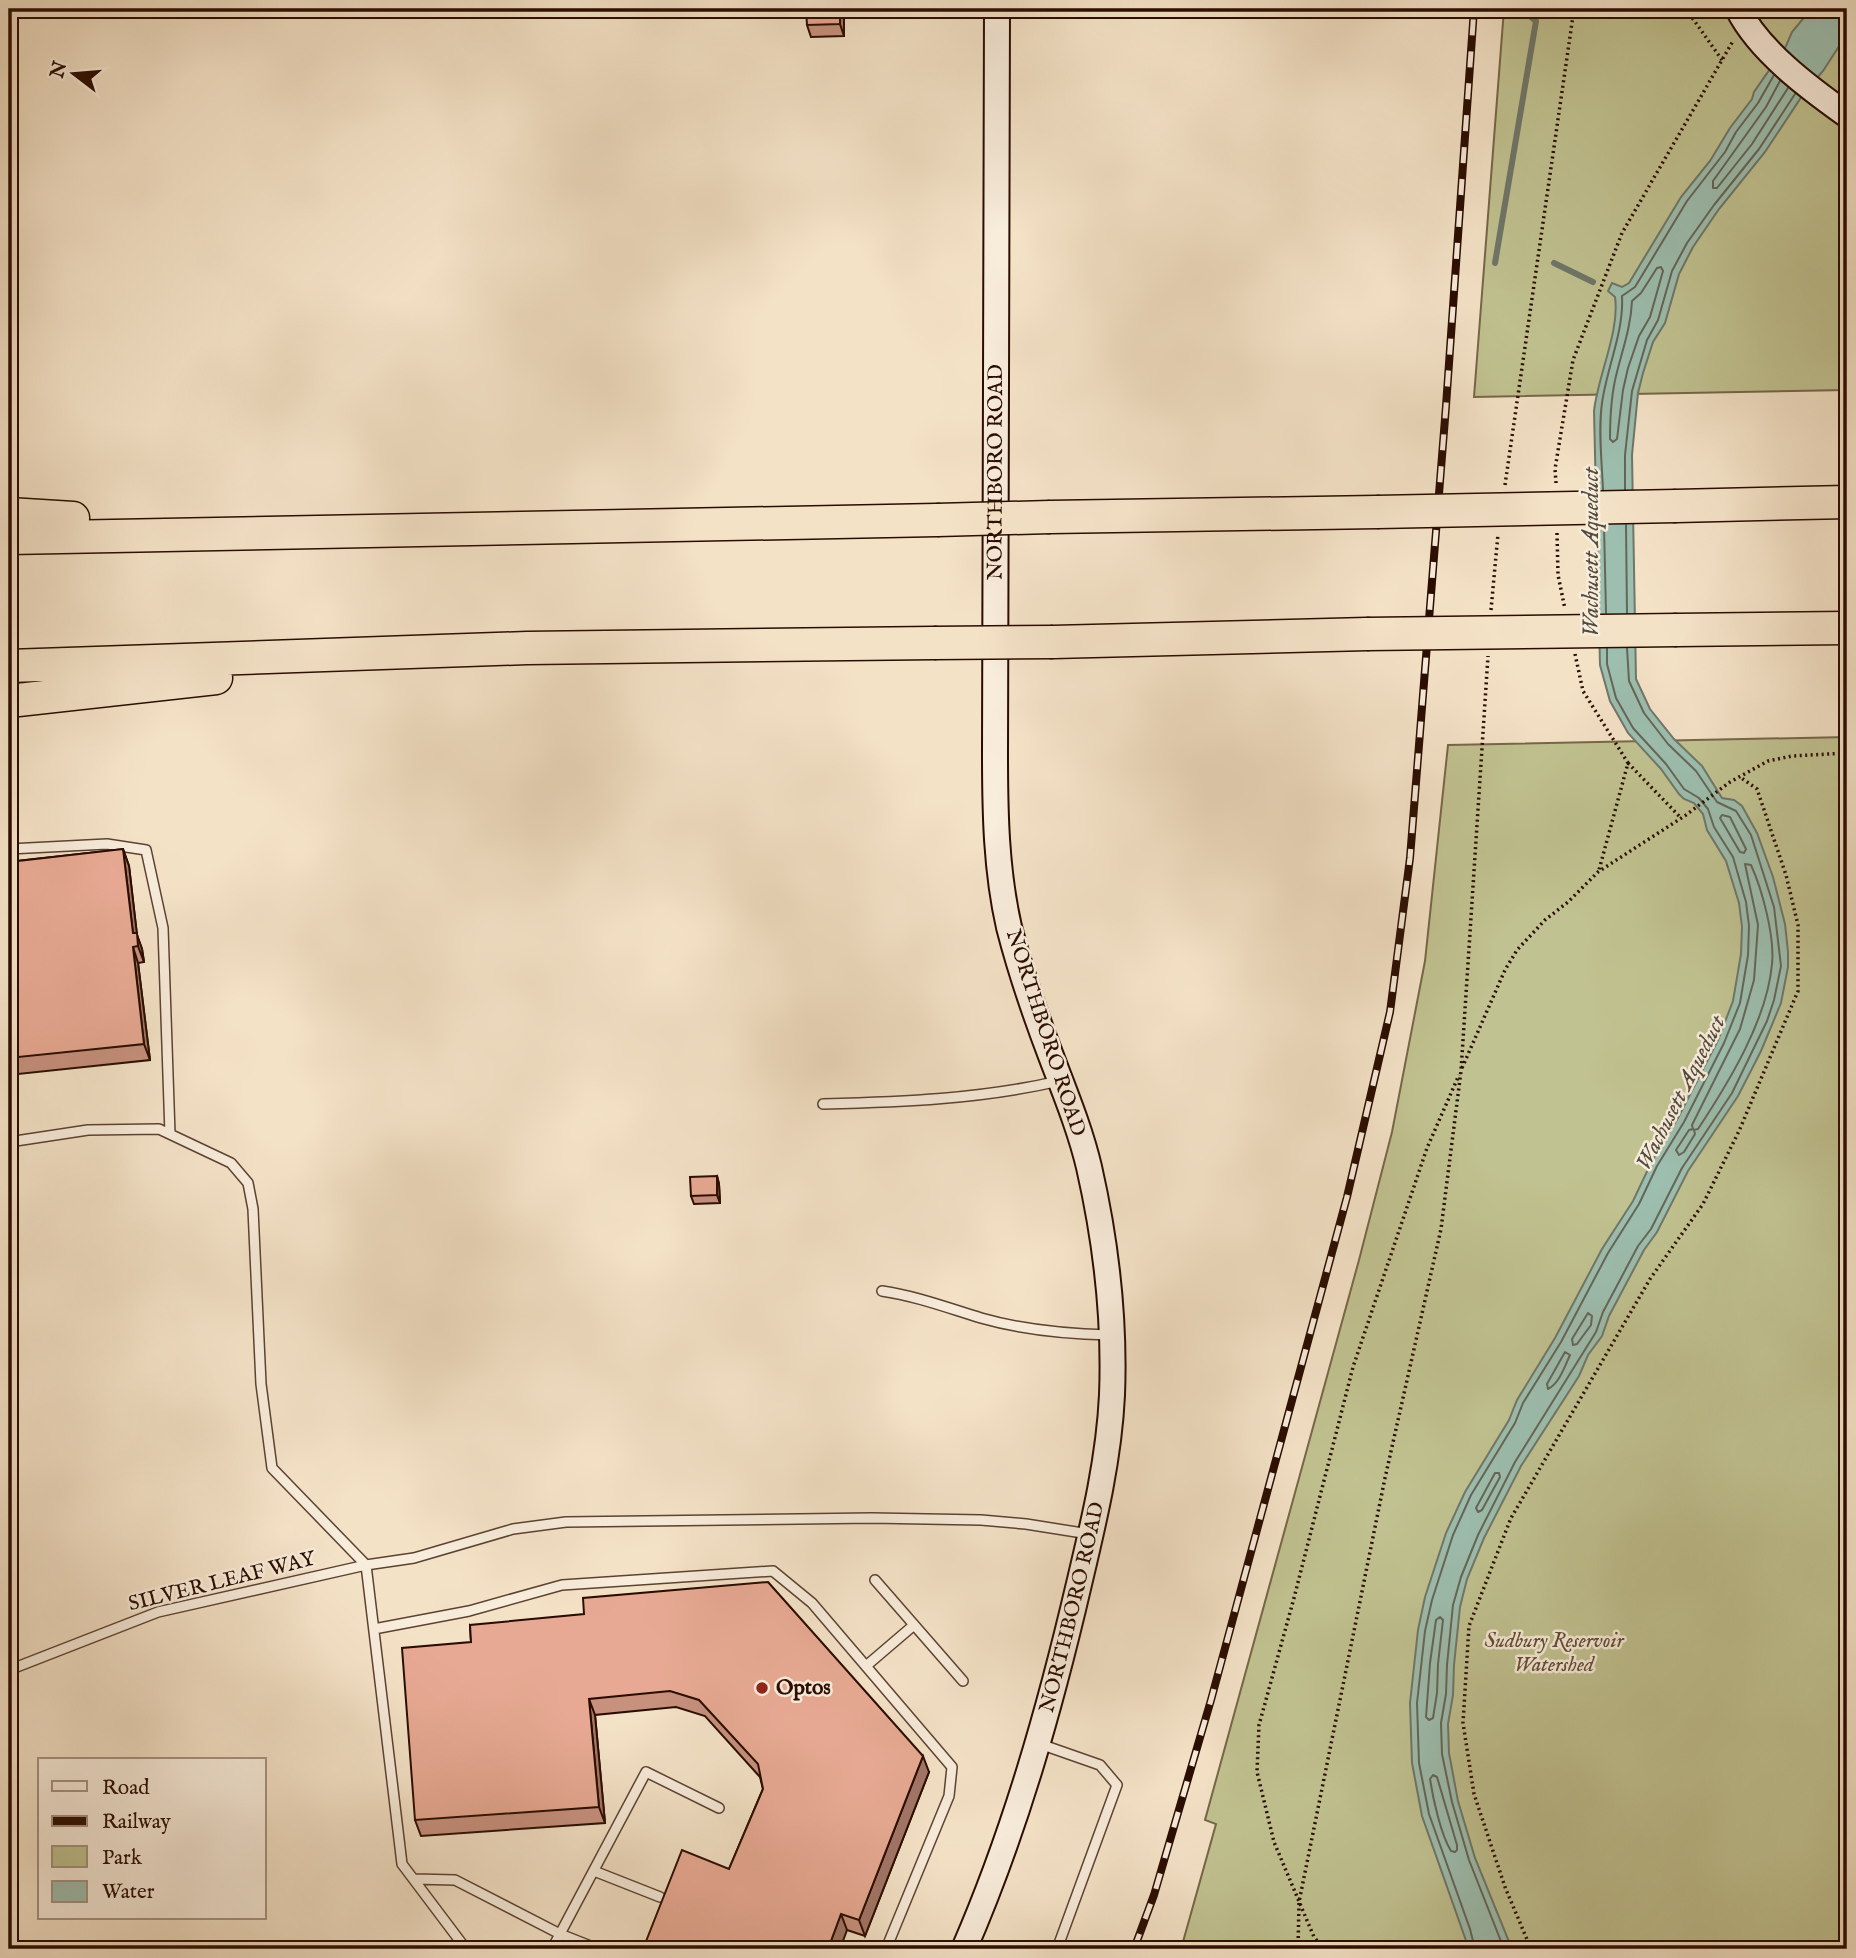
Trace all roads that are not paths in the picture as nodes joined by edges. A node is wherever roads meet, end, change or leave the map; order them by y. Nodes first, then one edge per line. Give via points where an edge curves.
1 (997, 9) edge
2 (1741, 15) edge
3 (1847, 115) edge
4 (1847, 502) edge
5 (9, 514) edge
6 (340, 532) junction
7 (9, 538) edge
8 (1847, 628) edge
9 (527, 648) junction
10 (9, 666) edge
11 (9, 701) edge
12 (9, 849) edge
13 (1061, 1080) junction
14 (823, 1104) dead end
15 (170, 1134) junction
16 (9, 1142) edge
17 (882, 1291) dead end
18 (1112, 1335) junction
19 (1091, 1534) junction
20 (366, 1565) junction
21 (875, 1580) dead end
22 (914, 1625) junction
23 (374, 1629) junction
24 (866, 1666) junction
25 (9, 1670) edge
26 (964, 1681) dead end
27 (1038, 1743) junction
28 (719, 1808) dead end
29 (594, 1871) junction
30 (414, 1879) junction
31 (660, 1897) edge
32 (560, 1934) junction
33 (466, 1949) edge
34 (552, 1949) edge
35 (598, 1949) edge
36 (886, 1949) edge
37 (964, 1949) edge
38 (1057, 1949) edge

1 - 13 main road, NORTHBORO ROAD via 996,822 1010,930
2 - 3 main road via 1768,49
4 - 6 highway, bridge
5 - 6 highway
6 - 7 highway
8 - 9 highway, bridge
9 - 10 highway
9 - 11 highway
12 - 15 lane via 107,844 146,850 163,928
13 - 14 lane via 961,1097
13 - 18 main road, NORTHBORO ROAD via 1096,1204
15 - 16 lane via 159,1129 88,1130
15 - 20 lane via 231,1163 248,1183 261,1384 272,1468
17 - 18 lane via 1022,1327
18 - 19 main road, NORTHBORO ROAD via 1109,1433
19 - 20 lane, SILVER LEAF WAY via 981,1520 566,1522 513,1529 414,1558
19 - 27 main road, NORTHBORO ROAD
20 - 23 lane
20 - 25 lane, SILVER LEAF WAY via 158,1612
21 - 22 lane
22 - 24 lane
22 - 26 lane
23 - 24 lane via 469,1611 562,1585 773,1570 812,1603
23 - 30 lane via 402,1864
24 - 36 lane via 952,1767 948,1796
27 - 37 main road, NORTHBORO ROAD
27 - 38 lane via 1100,1765 1117,1786
28 - 29 lane via 646,1772
29 - 31 lane
29 - 32 lane
30 - 32 lane via 455,1880
30 - 33 lane
32 - 34 lane
32 - 35 lane

